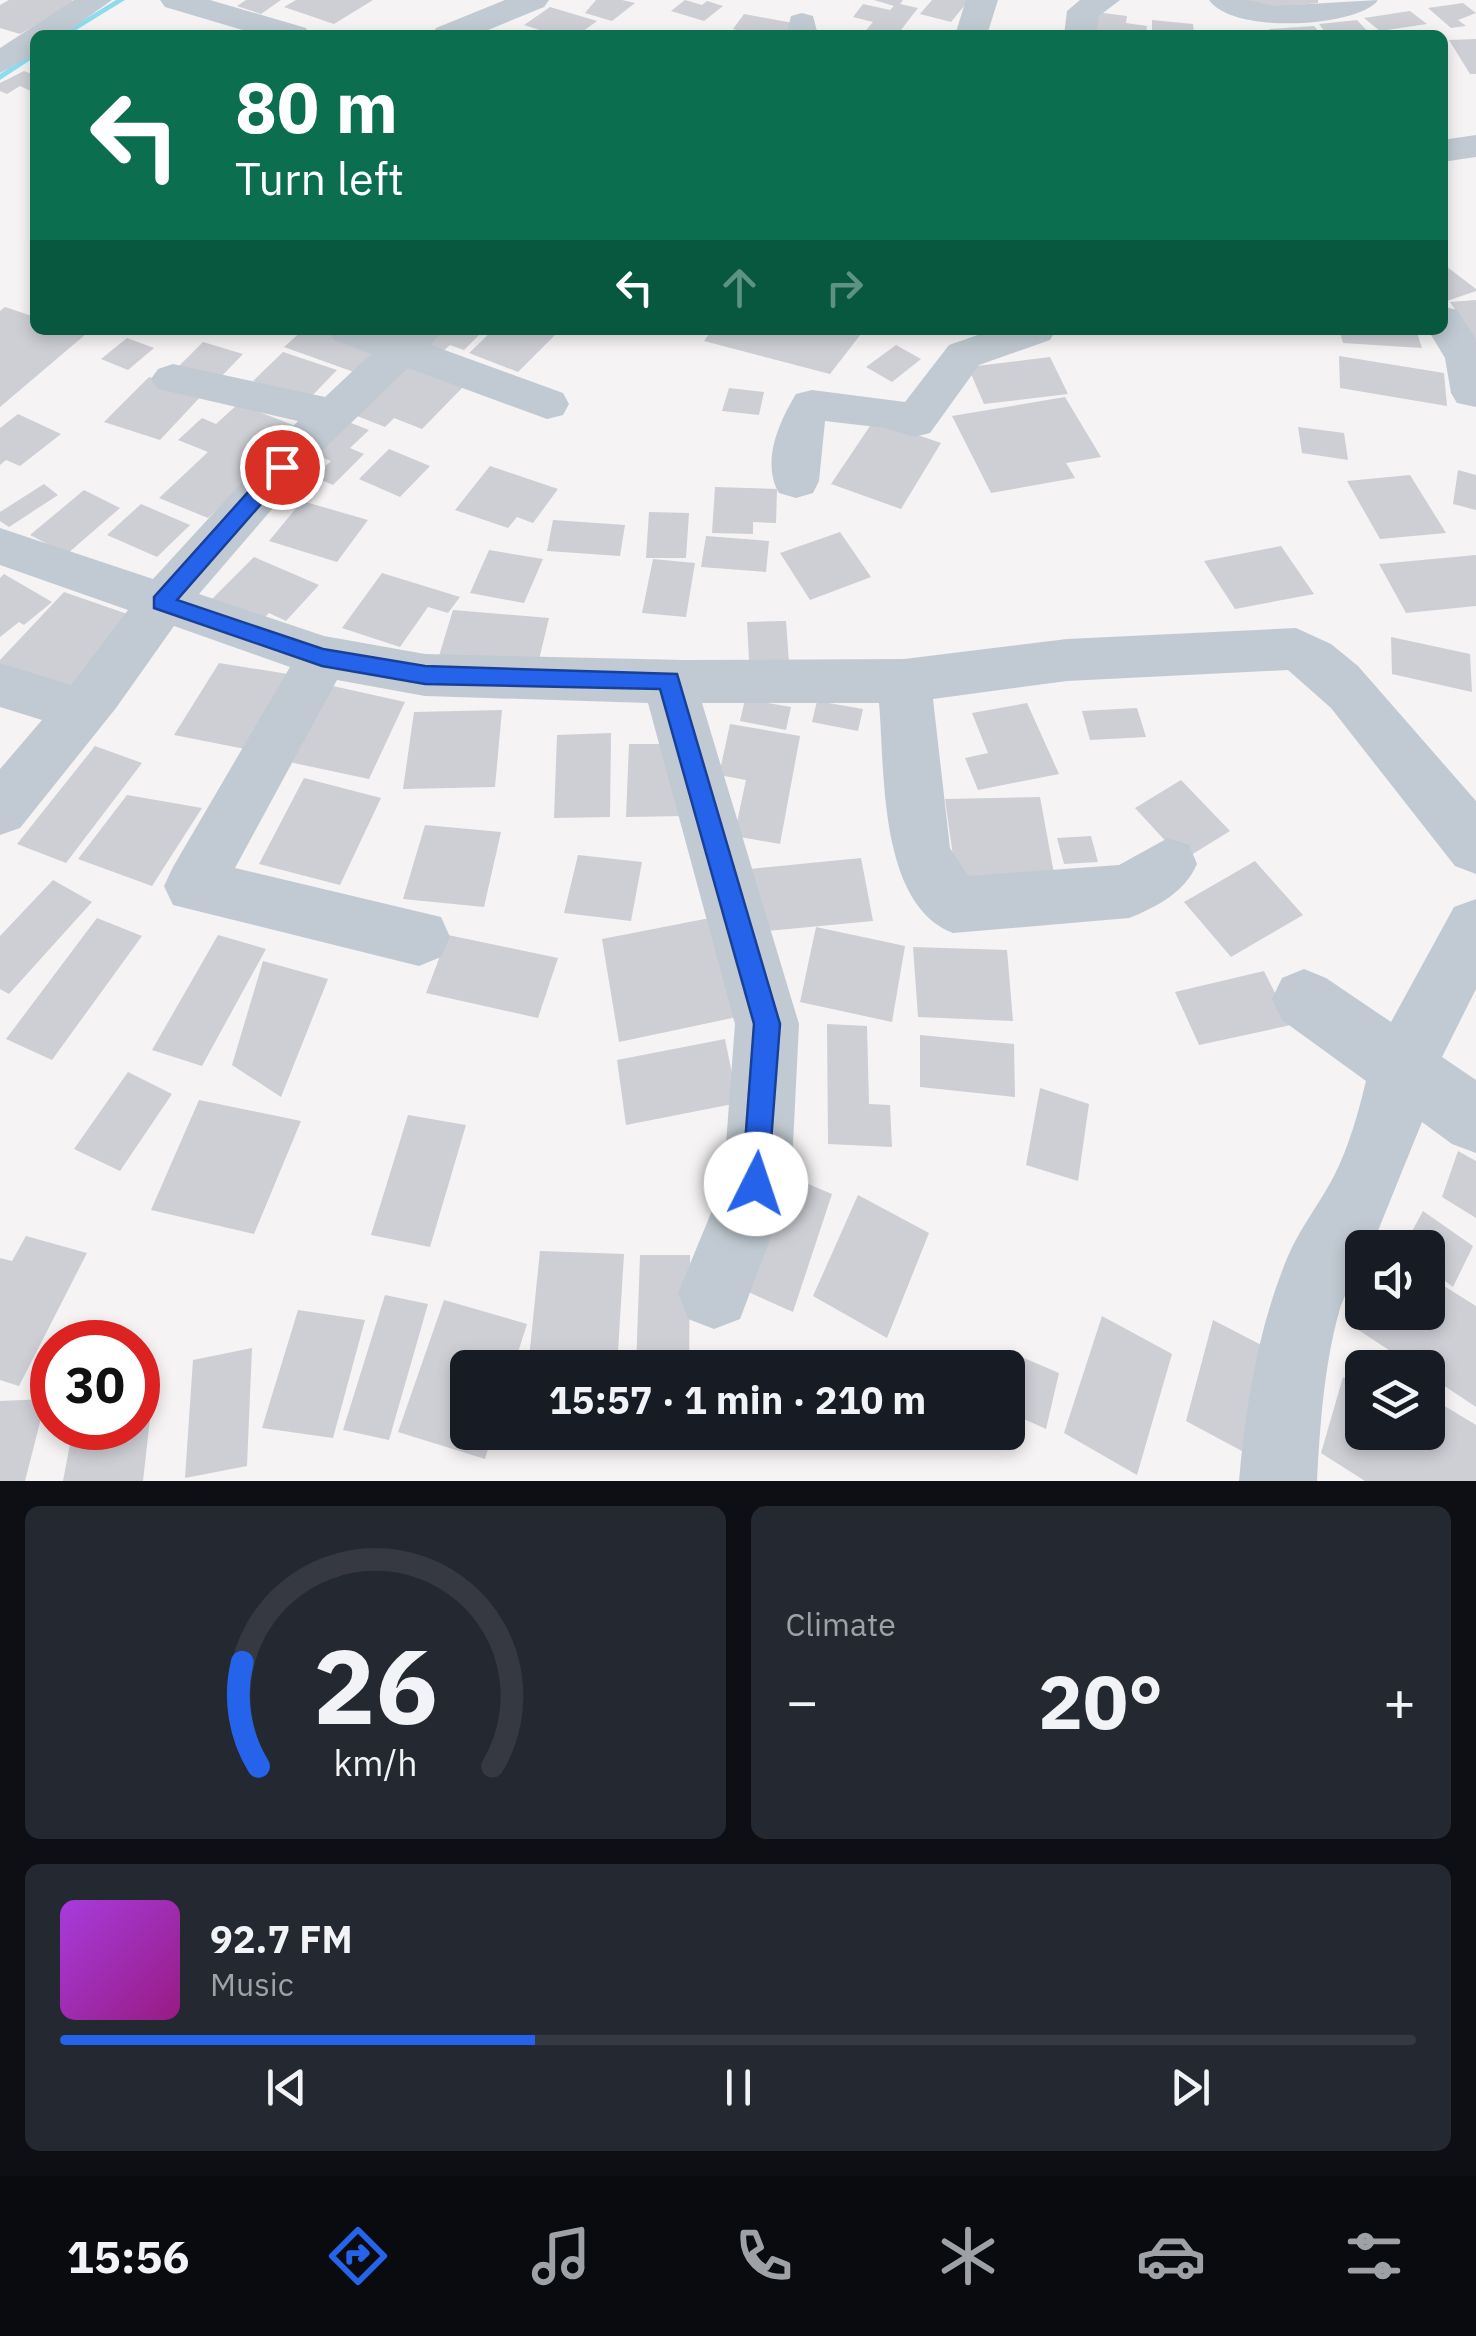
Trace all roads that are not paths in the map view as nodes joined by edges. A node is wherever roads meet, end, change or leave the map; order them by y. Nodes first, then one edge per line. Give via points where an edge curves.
1 (96, 0) edge
2 (176, 0) edge
3 (533, 0) edge
4 (982, 0) edge
5 (1225, 0) edge
6 (1362, 0) edge
7 (49, 30) edge
8 (277, 30) edge
9 (460, 30) edge
10 (973, 30) edge
11 (1476, 146) edge
12 (1448, 150) edge
13 (1448, 328) edge
14 (380, 335) edge
15 (1021, 335) edge
16 (412, 340) edge
17 (173, 379) dead end
18 (1473, 393) dead end
19 (547, 404) dead end
20 (334, 414) junction
21 (796, 481) dead end
22 (0, 546) edge
23 (162, 603) junction
24 (322, 657) junction
25 (669, 681) junction
26 (904, 681) junction
27 (0, 685) edge
28 (82, 711) junction
29 (1458, 793) edge
30 (0, 810) edge
31 (1476, 848) edge
32 (1168, 864) dead end
33 (1476, 927) edge
34 (419, 937) dead end
35 (1304, 999) dead end
36 (1404, 1066) junction
37 (1476, 1120) edge
38 (714, 1293) dead end
39 (1278, 1481) edge

1 - 7 street
2 - 8 street
3 - 9 street
4 - 10 street
5 - 6 street via 1243,13 1267,16
11 - 12 street
13 - 18 street via 1467,358
14 - 16 street
15 - 21 street via 964,355 914,422 891,413 812,405 800,428
16 - 19 street
16 - 20 street
17 - 20 street
20 - 23 street
22 - 23 street
23 - 24 street
23 - 28 street
24 - 25 street via 425,675
24 - 34 street via 194,886
25 - 26 street
25 - 38 street via 767,1024 756,1184
26 - 29 street via 1067,660 1296,649 1327,666
26 - 32 street via 921,854 953,905 1129,891
27 - 28 street
28 - 30 street
29 - 31 street
33 - 36 street
35 - 36 street
36 - 37 street
36 - 39 street via 1358,1201 1302,1312

